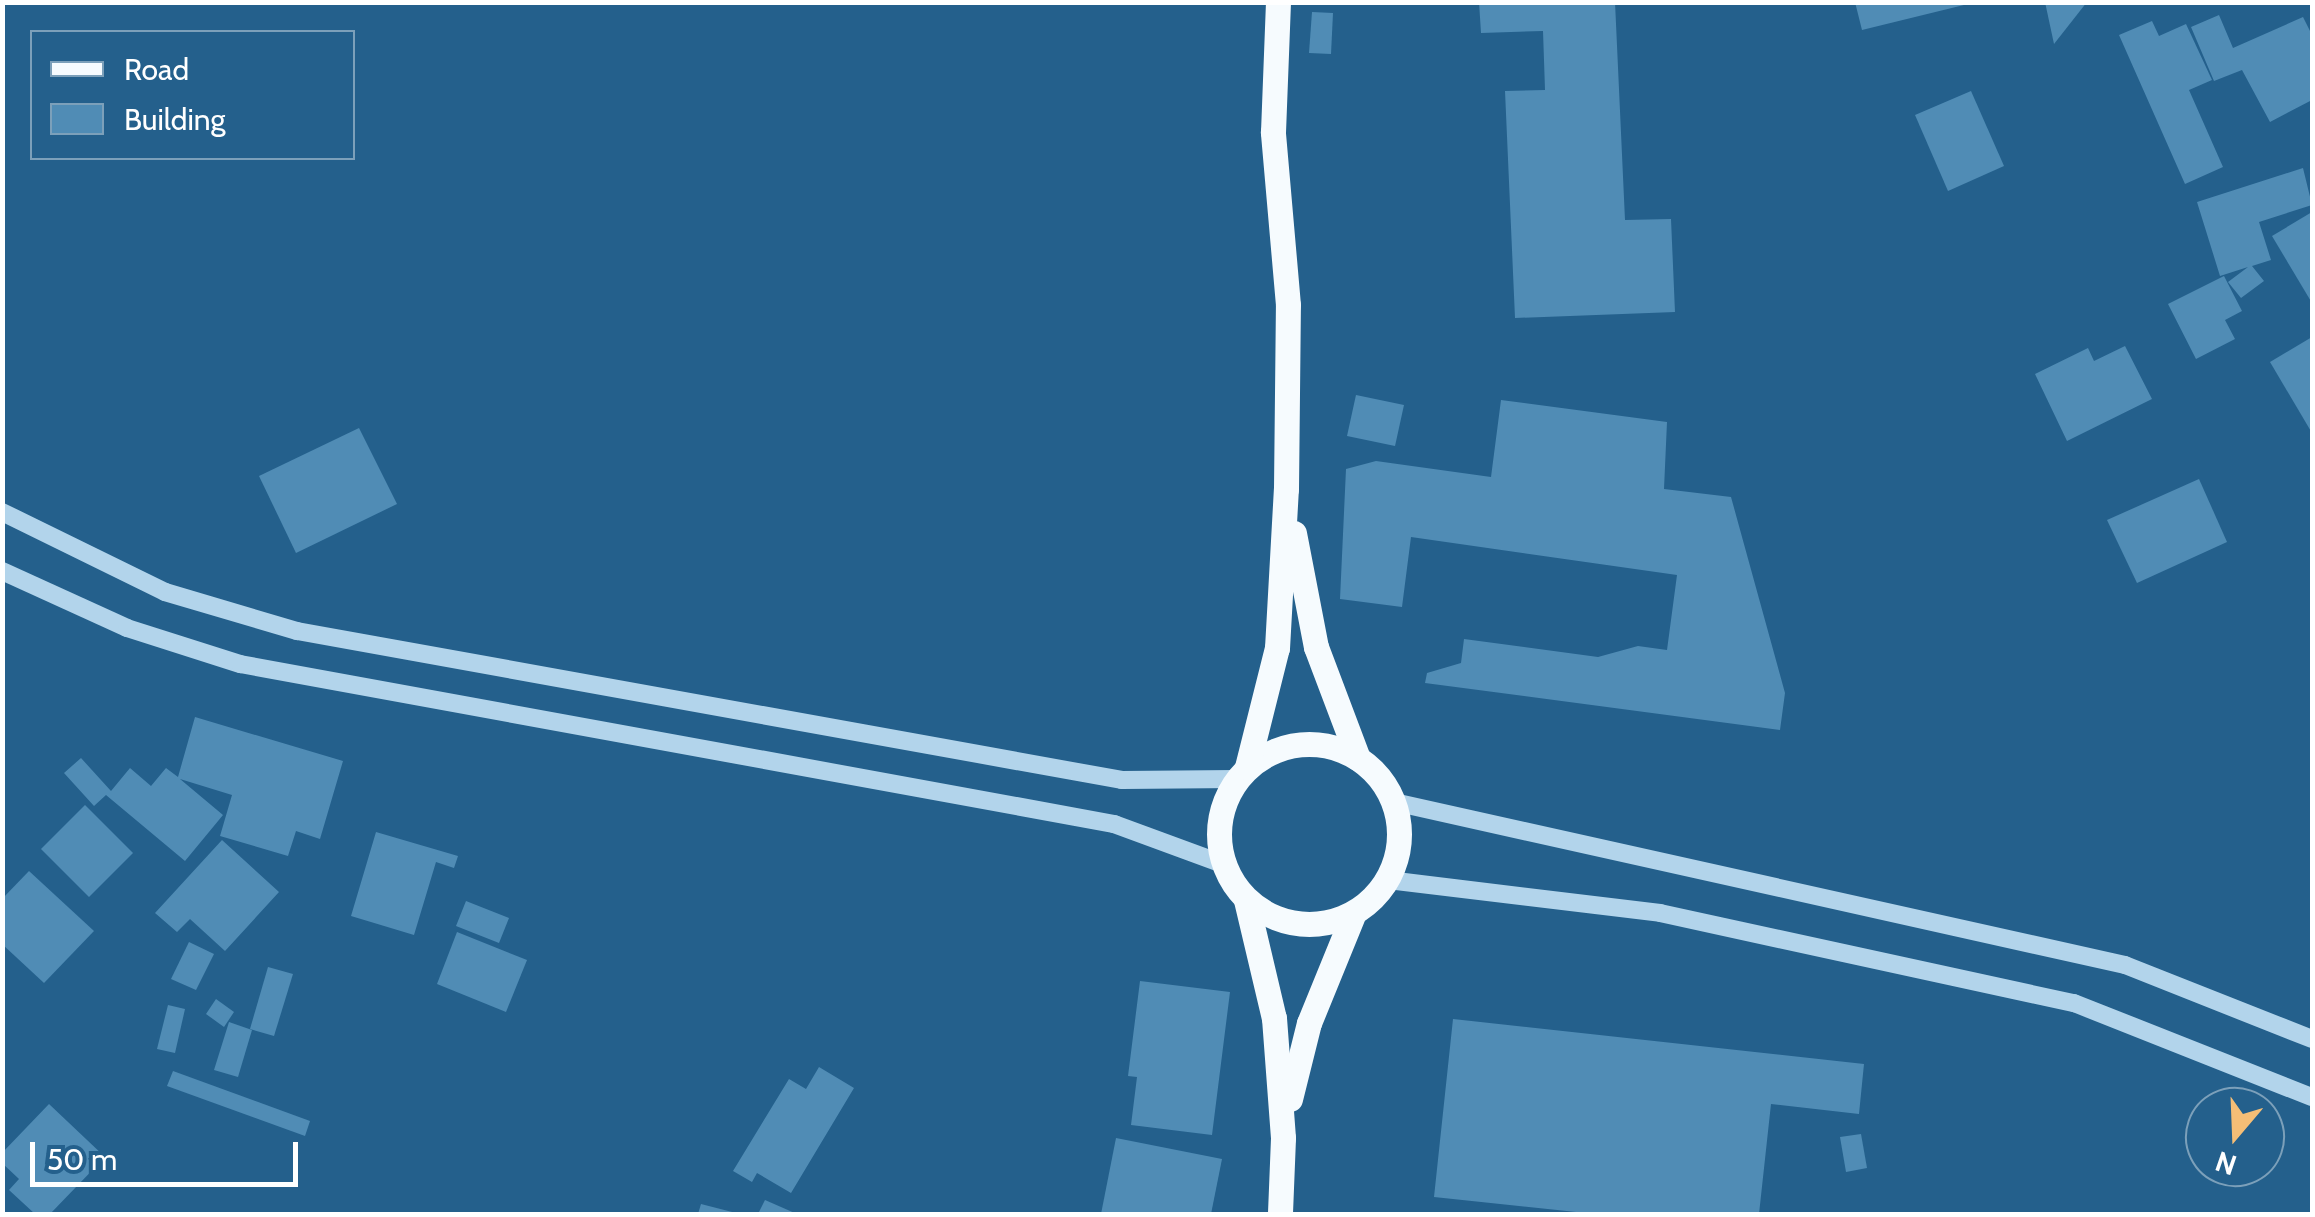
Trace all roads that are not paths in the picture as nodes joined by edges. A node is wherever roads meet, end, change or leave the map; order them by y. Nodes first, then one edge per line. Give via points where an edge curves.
1 (1278, 2) edge
2 (1286, 489) junction
3 (2, 512) edge
4 (2, 571) edge
5 (1358, 758) junction
6 (1242, 773) junction
7 (1394, 802) junction
8 (1222, 864) junction
9 (1388, 880) junction
10 (1246, 900) junction
11 (1354, 913) junction
12 (2312, 1039) edge
13 (2312, 1097) edge
14 (1283, 1138) junction
15 (1280, 1214) edge

1 - 2 main road via 1272,132 1288,305
2 - 5 main road via 1316,647
2 - 6 main road via 1278,648
3 - 6 street via 165,592 297,631 1122,780
4 - 8 street via 127,628 240,664 1114,824
5 - 6 main road via 1301,744
5 - 7 main road
6 - 8 main road via 1219,820
7 - 9 main road via 1400,842
7 - 12 street via 2125,965
8 - 10 main road
9 - 11 main road
9 - 13 street via 1660,912 2074,1004
10 - 11 main road via 1298,924
10 - 14 main road via 1274,1018
11 - 14 main road via 1309,1023
14 - 15 main road

